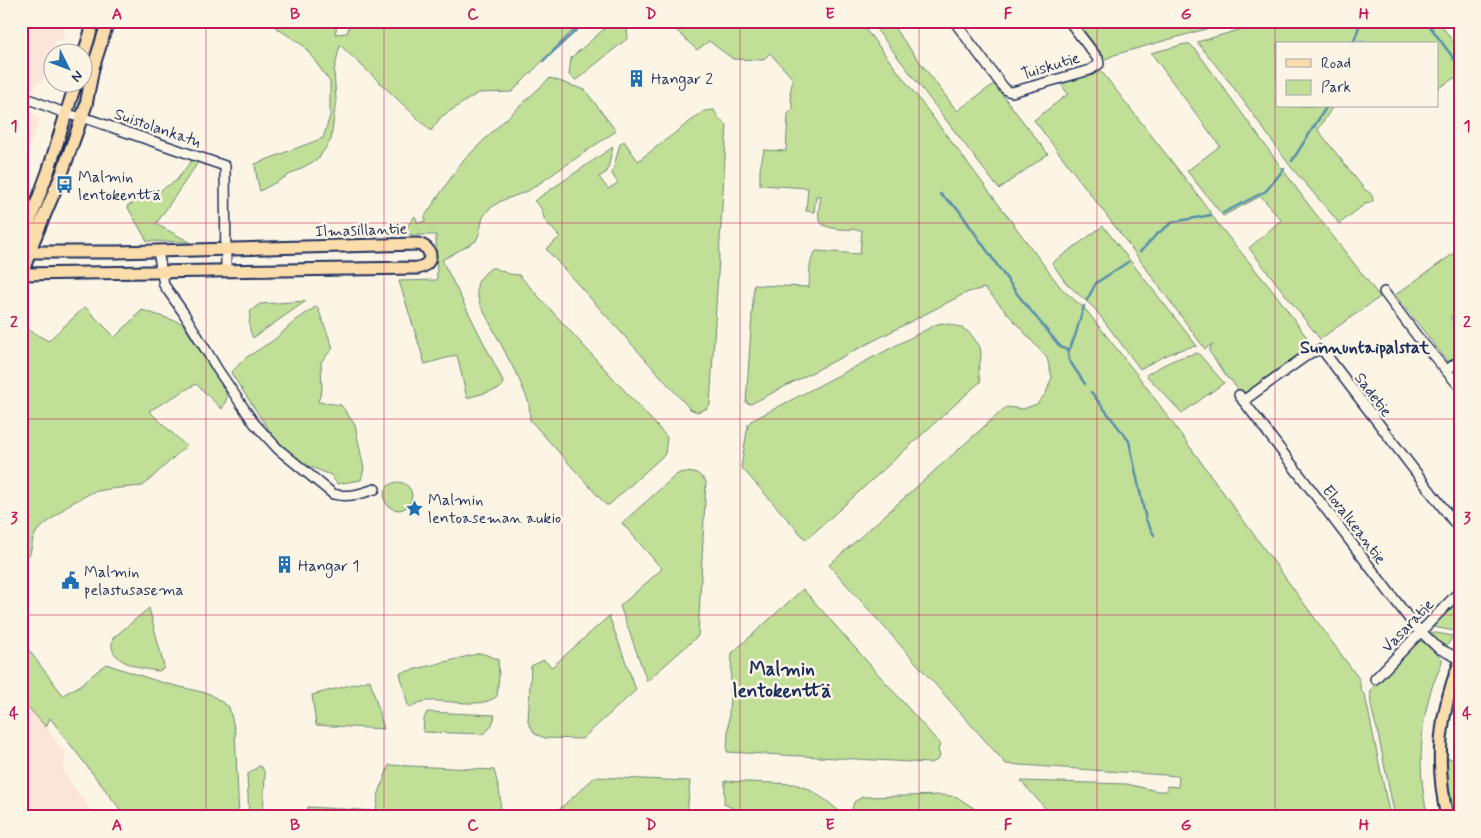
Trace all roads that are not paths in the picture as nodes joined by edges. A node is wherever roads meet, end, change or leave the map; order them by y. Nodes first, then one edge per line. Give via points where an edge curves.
1 (94, 21) edge
2 (108, 21) edge
3 (954, 21) edge
4 (1069, 21) edge
5 (88, 42) edge
6 (73, 92) edge
7 (21, 96) edge
8 (67, 114) junction
9 (81, 118) junction
10 (24, 250) edge
11 (226, 250) junction
12 (158, 251) junction
13 (226, 271) junction
14 (161, 272) junction
15 (22, 275) edge
16 (1384, 292) dead end
17 (1460, 360) edge
18 (1447, 370) junction
19 (1460, 387) edge
20 (1241, 398) joint
21 (375, 489) dead end
22 (1460, 530) edge
23 (1460, 592) edge
24 (1420, 633) junction
25 (1460, 661) edge
26 (1375, 679) dead end
27 (1447, 817) edge

1 - 5 main road
2 - 9 main road
3 - 4 street, Tuiskutie via 1008,91 1090,70 1099,64
6 - 8 main road
7 - 8 street, Suistolankatu
8 - 9 street, Suistolankatu
8 - 10 main road
9 - 10 main road via 61,176
9 - 11 street, Suistolankatu via 225,166
10 - 12 main road, Ilmasillantie
10 - 15 main road
11 - 12 main road, Ilmasillantie
11 - 13 street
11 - 13 main road, Ilmasillantie via 418,244 428,249 430,256 428,263 418,268
12 - 14 street
13 - 14 main road, Ilmasillantie
14 - 15 main road, Ilmasillantie
14 - 21 street via 164,286 264,436 333,494 344,497
16 - 18 street
17 - 18 street
18 - 19 street
20 - 22 street, Sadetie via 1310,353 1324,352
20 - 24 street, Elovalkeantie
23 - 24 street, Vasaratie
24 - 25 street, Elovalkeantie
24 - 26 street, Vasaratie
25 - 27 main road via 1449,690 1440,751

